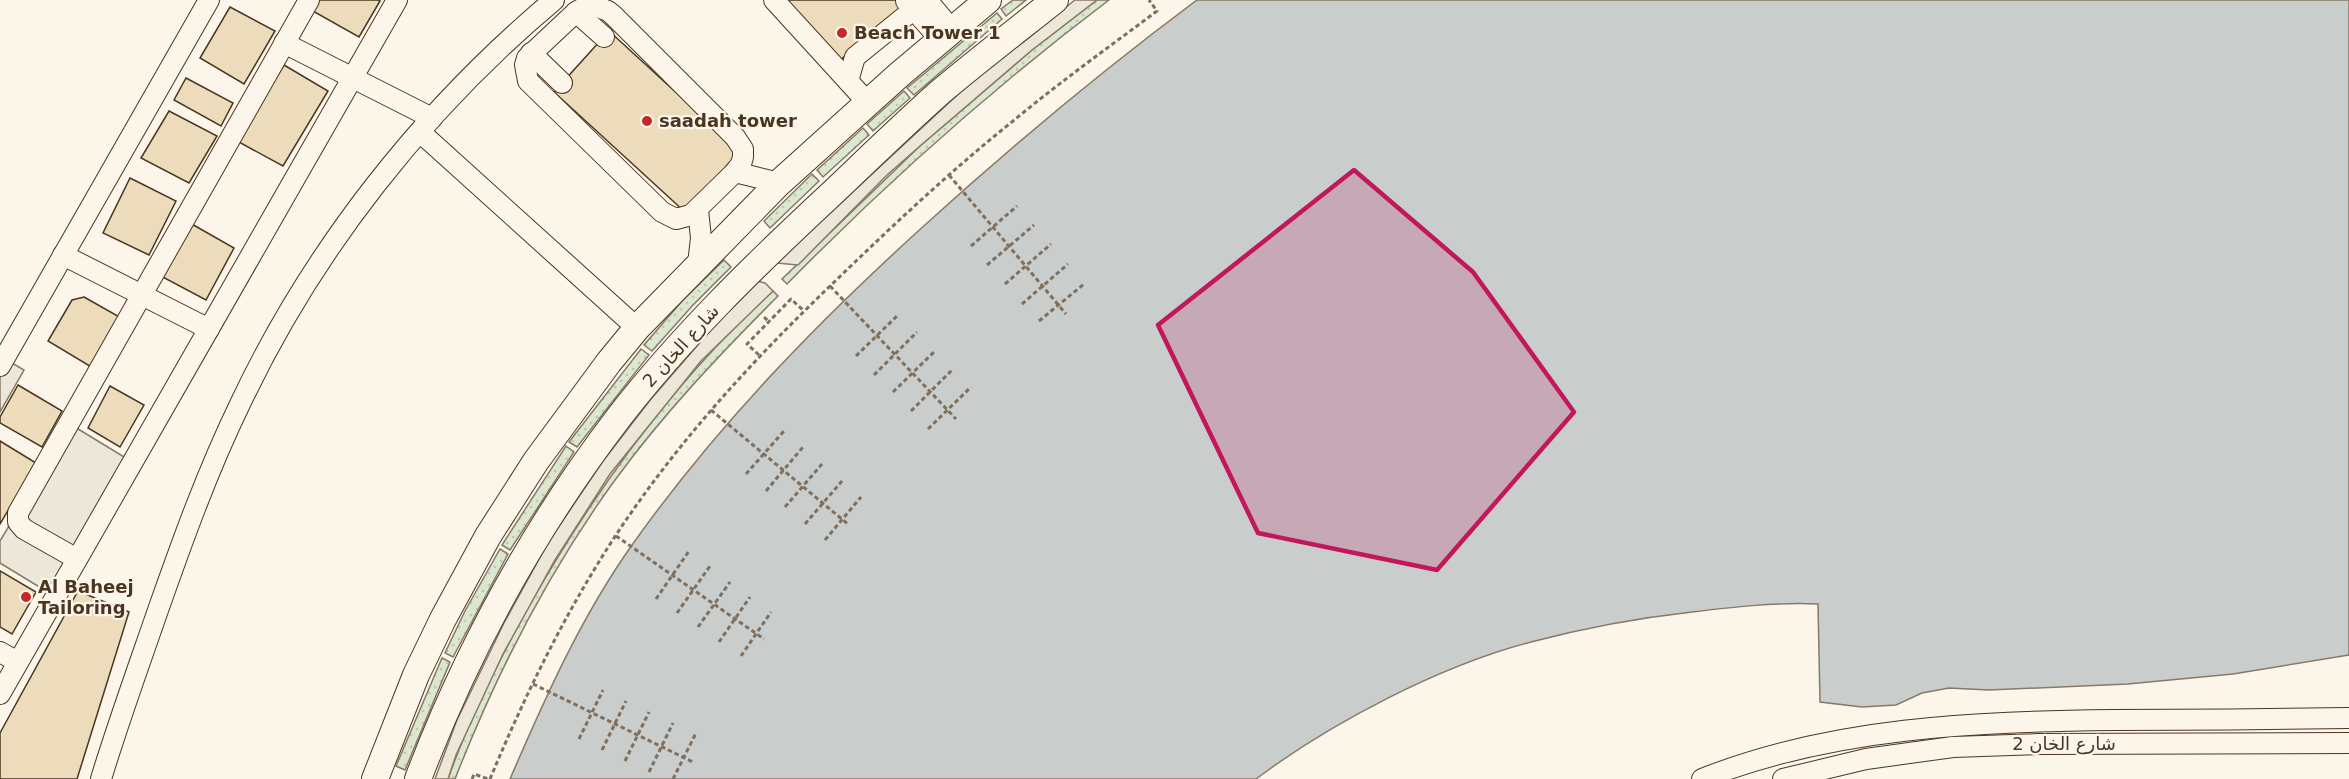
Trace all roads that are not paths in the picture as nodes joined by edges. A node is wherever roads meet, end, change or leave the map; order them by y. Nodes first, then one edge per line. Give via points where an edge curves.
1 (209, 0) edge
2 (309, 0) edge
3 (397, 0) edge
4 (554, 0) edge
5 (774, 0) edge
6 (988, 0) edge
7 (1055, 0) edge
8 (915, 3) edge
9 (576, 12) junction
10 (946, 34) junction
11 (604, 37) dead end
12 (284, 43) junction
13 (531, 53) junction
14 (352, 78) junction
15 (848, 81) junction
16 (562, 83) dead end
17 (869, 104) junction
18 (426, 125) junction
19 (735, 172) junction
20 (779, 183) junction
21 (698, 210) junction
22 (63, 255) junction
23 (698, 264) junction
24 (142, 295) junction
25 (209, 328) junction
26 (637, 328) junction
27 (0, 366) edge
28 (77, 559) junction
29 (0, 652) edge
30 (18, 662) junction
31 (0, 694) edge
32 (2349, 718) edge
33 (1867, 736) junction
34 (2349, 742) edge
35 (1910, 752) junction
36 (101, 779) edge
37 (375, 779) edge
38 (418, 779) edge
39 (1702, 779) edge
40 (1783, 779) edge

1 - 22 street
2 - 12 street
3 - 14 street
4 - 18 street via 502,46
5 - 15 street
6 - 10 main road
7 - 38 main road, شارع الخان 2 via 939,94 757,263 641,391 561,498 513,577 468,663
8 - 10 street
8 - 15 street via 855,57
9 - 11 street
9 - 13 street
9 - 19 street via 589,6 602,8 637,39 740,143 743,157
10 - 17 main road
12 - 14 street
12 - 24 street
13 - 16 street
13 - 21 street via 525,65 532,86 662,212 676,219
14 - 18 street
14 - 25 street
15 - 17 street
17 - 20 main road
18 - 26 street
18 - 36 street via 346,225 307,282 240,402 187,529
19 - 20 street
19 - 21 street
20 - 23 main road
21 - 23 street
22 - 24 street
22 - 27 street
23 - 26 main road
24 - 25 street
24 - 28 street via 18,513 18,522 24,528
25 - 28 street
26 - 37 main road via 536,461 493,527 416,675
28 - 30 street
29 - 30 street
30 - 31 street
32 - 33 street via 2007,722
33 - 35 street
33 - 39 street via 1785,752
34 - 35 street, شارع الخان 2 via 1996,744
35 - 40 street, شارع الخان 2

